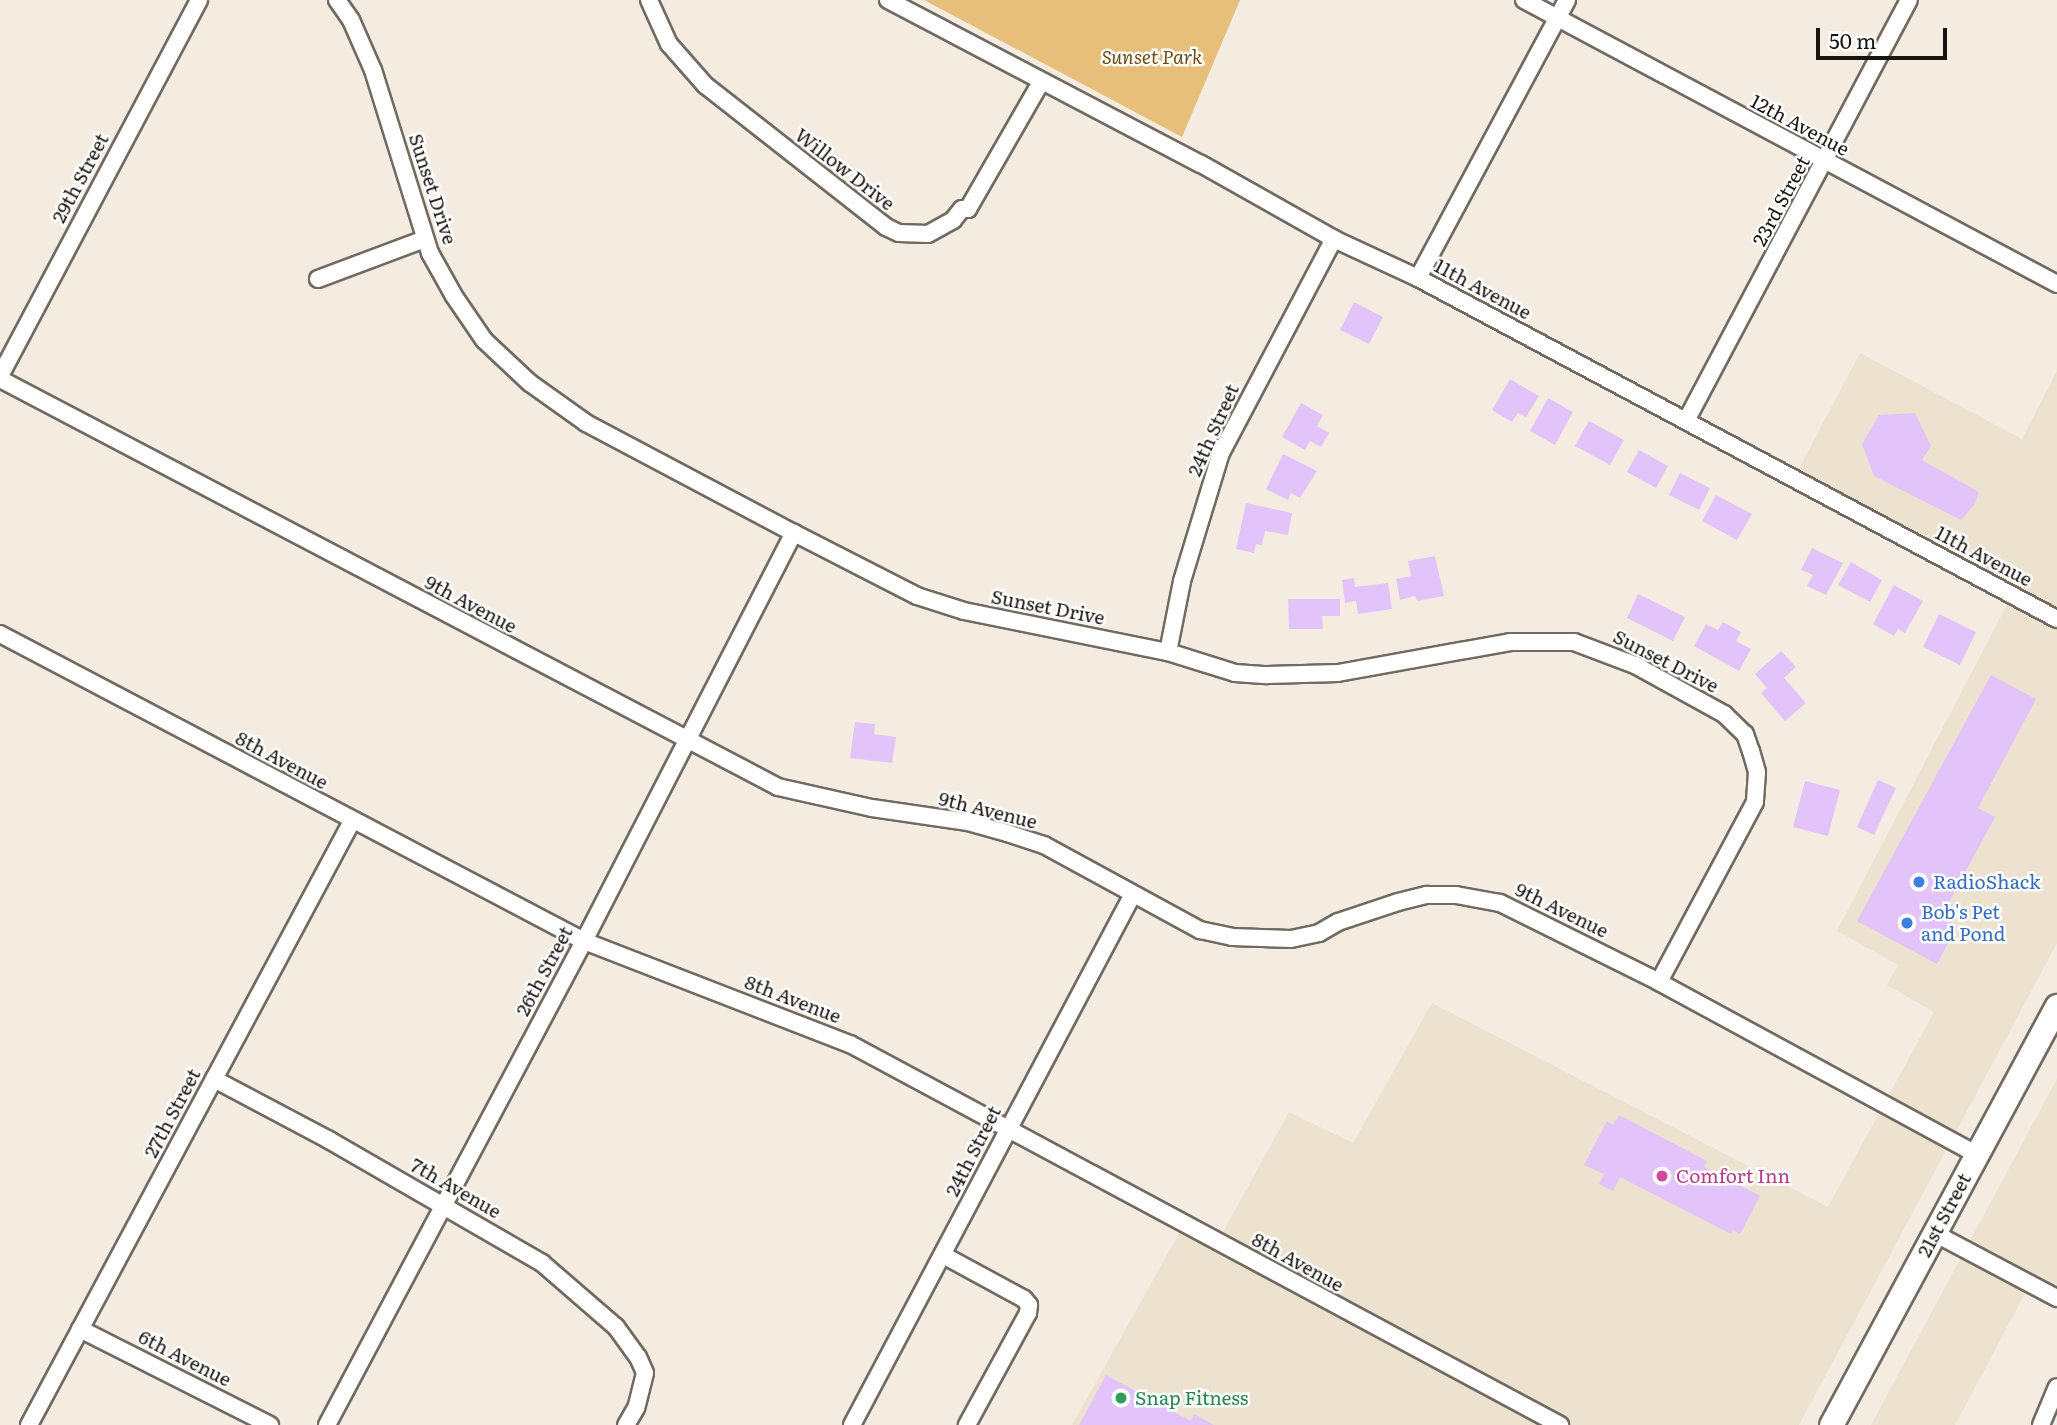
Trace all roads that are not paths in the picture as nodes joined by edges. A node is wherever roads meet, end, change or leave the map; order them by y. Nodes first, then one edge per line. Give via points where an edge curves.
1 (199, 0) edge
2 (337, 0) edge
3 (649, 0) edge
4 (888, 0) edge
5 (1524, 0) edge
6 (1567, 0) edge
7 (1909, 0) edge
8 (1558, 18) junction
9 (1041, 82) junction
10 (1825, 163) junction
11 (425, 239) junction
12 (1334, 239) junction
13 (1418, 278) junction
14 (318, 279) dead end
15 (2057, 284) edge
16 (0, 377) edge
17 (1686, 421) junction
18 (794, 533) junction
19 (2057, 619) edge
20 (0, 634) edge
21 (1168, 652) junction
22 (687, 738) junction
23 (352, 821) junction
24 (1132, 896) junction
25 (584, 941) junction
26 (1659, 982) junction
27 (2057, 1006) edge
28 (214, 1079) junction
29 (1008, 1129) junction
30 (1976, 1154) junction
31 (444, 1204) junction
32 (1934, 1233) junction
33 (943, 1255) junction
34 (2057, 1298) edge
35 (80, 1329) junction
36 (2057, 1387) edge
37 (29, 1425) edge
38 (270, 1425) edge
39 (327, 1425) edge
40 (626, 1425) edge
41 (852, 1425) edge
42 (967, 1425) edge
43 (1560, 1425) edge
44 (1831, 1425) edge
45 (2041, 1425) edge

1 - 16 street, 29th Street
2 - 11 street, Sunset Drive via 373,70
3 - 9 street, Willow Drive via 668,44 705,85 899,233 928,234 968,209
4 - 9 street, 11th Avenue
5 - 8 street, 12th Avenue
6 - 8 street
7 - 10 street, 23rd Street
8 - 10 street, 12th Avenue
8 - 13 street
9 - 12 street, 11th Avenue
10 - 15 street, 12th Avenue
10 - 17 street, 23rd Street
11 - 14 street
11 - 18 street, Sunset Drive via 454,296 484,340 530,383 586,424
12 - 13 street, 11th Avenue
12 - 21 street, 24th Street via 1221,453 1182,581
13 - 17 street, 11th Avenue
16 - 22 street, 9th Avenue
17 - 19 street, 11th Avenue
18 - 21 street, Sunset Drive via 917,596 964,611
18 - 22 street, 26th Street
20 - 23 street, 8th Avenue
21 - 26 street, Sunset Drive via 1235,673 1267,675 1338,673 1510,642 1574,642 1635,666 1724,714 1745,734 1751,751 1757,772 1755,802
22 - 24 street, 9th Avenue via 778,787 872,808 968,822 1044,845
22 - 25 street, 26th Street
23 - 25 street, 8th Avenue
23 - 28 street, 27th Street
24 - 26 street, 9th Avenue via 1200,930 1261,940 1319,933 1338,922 1417,897 1471,896 1527,914
24 - 29 street, 24th Street
25 - 29 street, 8th Avenue via 850,1044
25 - 31 street, 26th Street
26 - 30 street, 9th Avenue
27 - 30 main road, 21st Street
28 - 31 street, 7th Avenue
28 - 35 street, 27th Street
29 - 33 street, 24th Street
29 - 43 street, 8th Avenue
30 - 32 main road, 21st Street
31 - 39 street, 26th Street
31 - 40 street, 7th Avenue via 542,1263 616,1327 645,1373 636,1408
32 - 34 street
32 - 44 main road, 21st Street
33 - 41 street, 24th Street
33 - 42 street via 1024,1298 1029,1305
35 - 37 street, 27th Street
35 - 38 street, 6th Avenue
36 - 45 street

